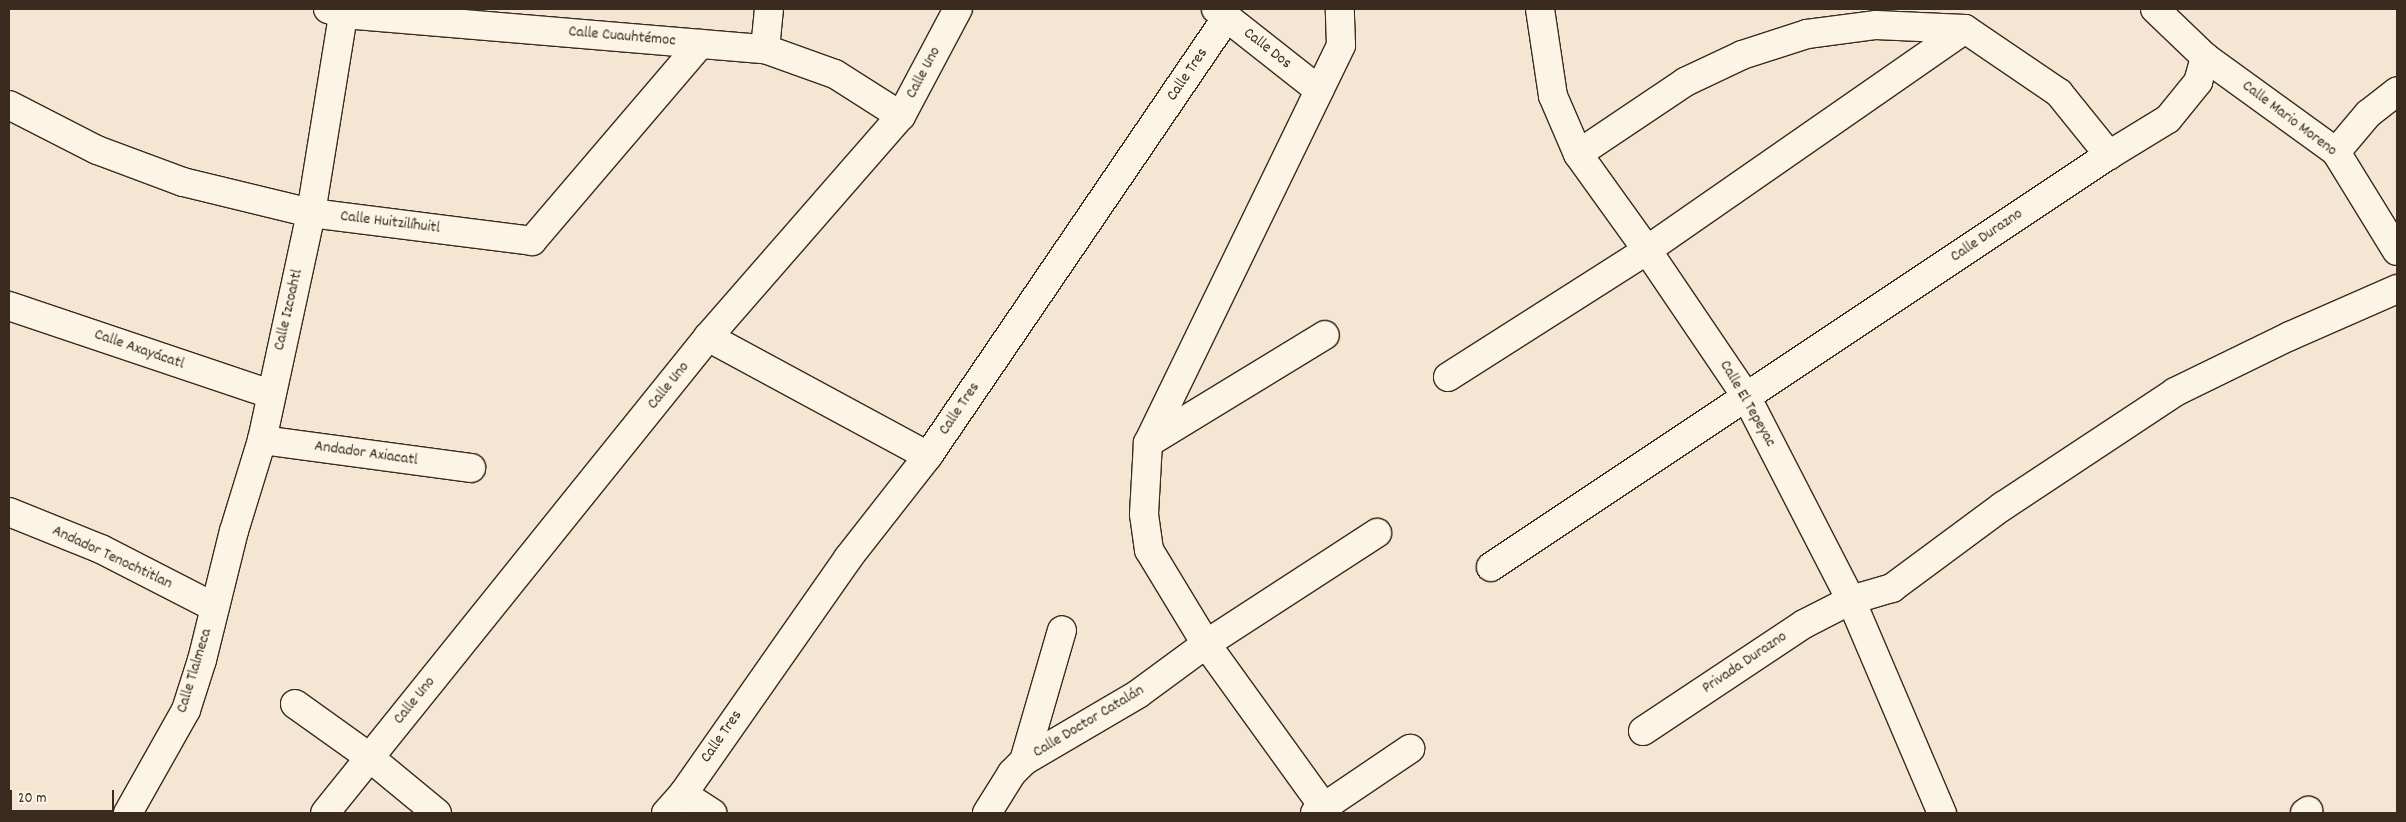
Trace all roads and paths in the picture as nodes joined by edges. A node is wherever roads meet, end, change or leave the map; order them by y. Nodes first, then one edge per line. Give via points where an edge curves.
1 (769, 9) edge
2 (958, 9) edge
3 (1340, 9) edge
4 (1540, 9) edge
5 (2156, 9) edge
6 (339, 10) edge
7 (1222, 13) edge
8 (1965, 30) junction
9 (700, 44) junction
10 (765, 49) junction
11 (2205, 57) junction
12 (1319, 90) junction
13 (2397, 91) edge
14 (9, 105) edge
15 (901, 116) junction
16 (2336, 152) junction
17 (1578, 154) junction
18 (2109, 155) junction
19 (311, 214) junction
20 (1647, 250) junction
21 (2397, 251) edge
22 (2397, 289) edge
23 (9, 306) edge
24 (1325, 335) dead end
25 (708, 337) junction
26 (1448, 377) dead end
27 (270, 394) junction
28 (1746, 396) junction
29 (262, 440) junction
30 (1148, 443) junction
31 (928, 456) junction
32 (471, 468) dead end
33 (9, 512) edge
34 (1377, 533) dead end
35 (1491, 566) dead end
36 (1851, 600) junction
37 (214, 606) junction
38 (1062, 630) dead end
39 (1206, 644) junction
40 (295, 704) dead end
41 (1643, 731) dead end
42 (1410, 750) dead end
43 (370, 757) junction
44 (1024, 760) junction
45 (674, 804) edge
46 (1322, 811) edge
47 (128, 813) edge
48 (324, 813) edge
49 (437, 813) edge
50 (712, 813) edge
51 (987, 813) edge
52 (1942, 813) edge

1 - 10 street
2 - 15 street, Calle Uno
3 - 12 street via 1341,45
4 - 17 street, Calle El Tepeyac via 1552,96
5 - 11 street, Calle Mario Moreno
6 - 9 street, Calle Cuauhtémoc
6 - 19 street, Calle Izcoahtl
7 - 12 street, Calle Dos
7 - 31 street, Calle Tres
8 - 17 street via 1876,25 1807,34 1742,55 1684,82
8 - 18 street via 2060,93
8 - 20 street
9 - 10 street, Calle Cuauhtémoc
9 - 19 street, Calle Huitzilíhuitl via 532,241
10 - 15 street, Calle Cuauhtémoc via 835,74
11 - 16 street, Calle Mario Moreno
11 - 18 street, Calle Durazno via 2198,82 2168,119
12 - 30 street
13 - 16 street via 2368,114
14 - 19 street, Calle Huitzilíhuitl via 97,150 183,182
15 - 25 street, Calle Uno
16 - 21 street, Calle Mario Moreno
17 - 20 street, Calle El Tepeyac
18 - 28 street, Calle Durazno
19 - 27 street, Calle Izcoahtl
20 - 26 street
20 - 28 street, Calle El Tepeyac
22 - 36 street, Privada Durazno via 2175,392 2003,506 1892,588
23 - 27 street, Calle Axayácatl
24 - 30 street
25 - 31 street
25 - 43 street, Calle Uno
27 - 29 street, Calle Izcoahtl
28 - 35 street, Calle Durazno
28 - 36 street, Calle El Tepeyac
29 - 32 street, Andador Axiacatl
29 - 37 street, Calle Izcoahtl
30 - 39 street via 1144,514 1150,550
31 - 45 street, Calle Tres via 848,558
33 - 37 street, Andador Tenochtitlan via 101,549
34 - 39 street, Calle Doctor Catalán
36 - 41 street, Privada Durazno via 1804,624
36 - 52 street, Calle El Tepeyac
37 - 47 street, Calle Tlalmeca via 186,710
38 - 44 street
39 - 44 street, Calle Doctor Catalán via 1138,694
39 - 46 street
40 - 43 street
42 - 46 street
43 - 48 street, Calle Uno
43 - 49 street
44 - 51 street, Calle Doctor Catalán via 1012,772
45 - 50 street

